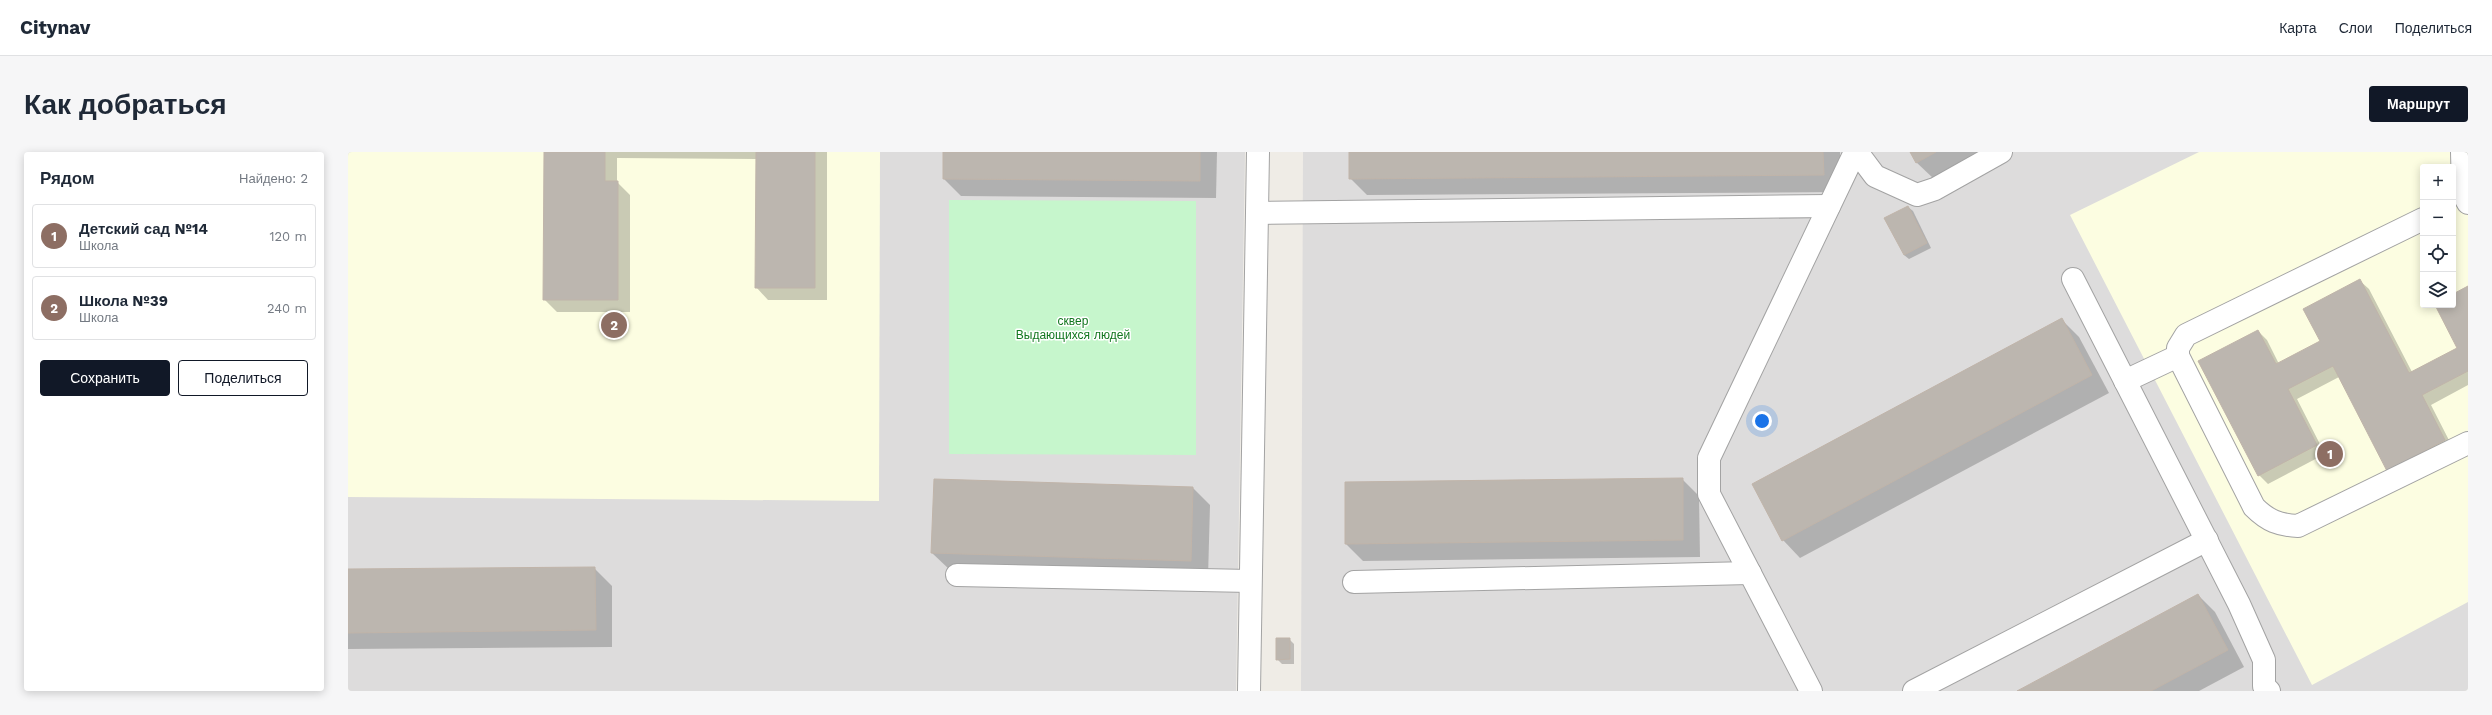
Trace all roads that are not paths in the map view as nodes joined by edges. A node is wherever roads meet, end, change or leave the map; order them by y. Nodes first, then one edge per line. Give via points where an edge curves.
1 (1258, 152) edge
2 (1856, 152) edge
3 (2001, 152) edge
4 (2462, 152) edge
5 (2461, 199) edge
6 (1829, 206) junction
7 (1257, 213) junction
8 (2420, 220) edge
9 (2072, 279) dead end
10 (2178, 356) junction
11 (2125, 381) junction
12 (2468, 443) edge
13 (2207, 540) junction
14 (1750, 573) junction
15 (957, 575) dead end
16 (1250, 581) junction
17 (1354, 582) dead end
18 (1249, 691) edge
19 (1811, 691) edge
20 (1914, 691) edge
21 (2269, 691) edge

1 - 7 street
2 - 3 street via 1875,176 1917,195
2 - 6 street
4 - 5 street
6 - 7 street
6 - 14 street via 1709,458 1709,494
7 - 16 street
8 - 10 street via 2186,335 2178,348
9 - 11 street
10 - 11 street
10 - 12 street via 2254,507 2265,518 2282,525 2298,526
11 - 13 street
13 - 20 street
13 - 21 street via 2264,660 2264,686
14 - 17 street
14 - 19 street
15 - 16 street
16 - 18 street

